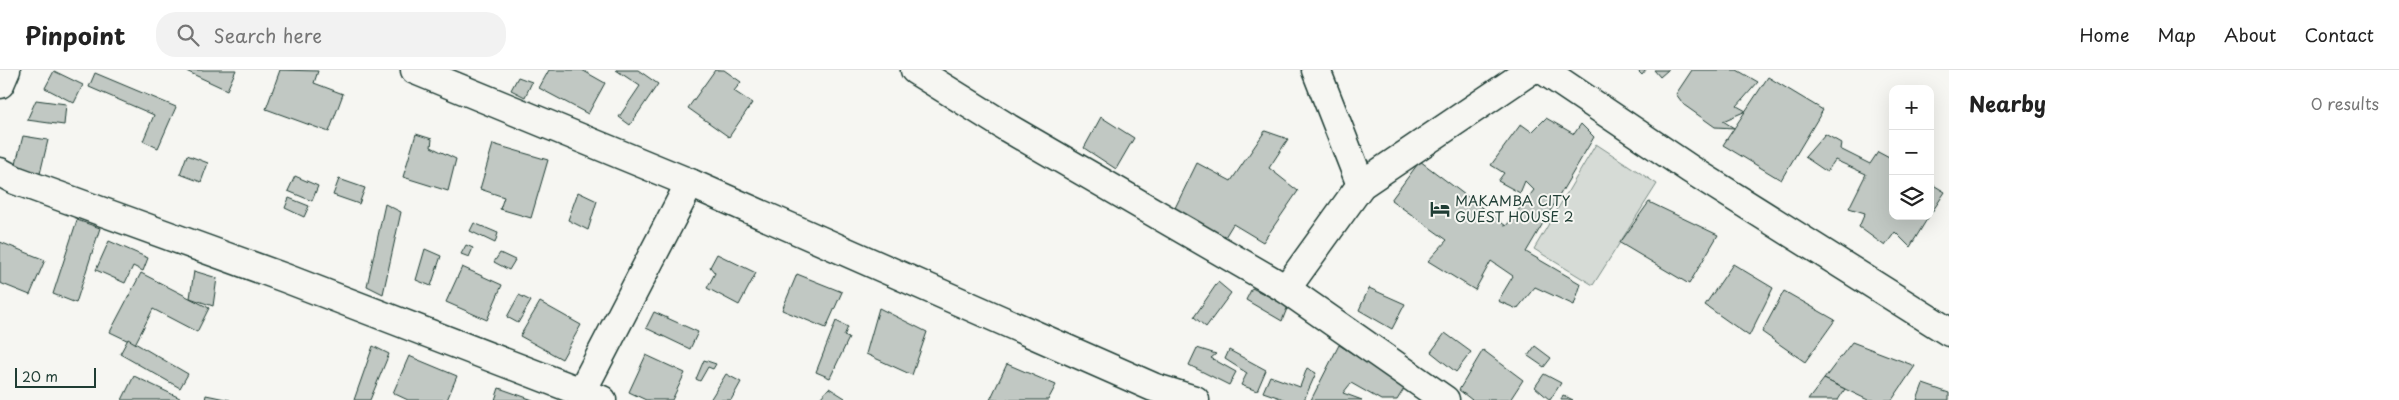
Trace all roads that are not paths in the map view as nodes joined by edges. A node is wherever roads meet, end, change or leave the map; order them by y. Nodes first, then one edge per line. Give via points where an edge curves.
1 (6, 70) edge
2 (415, 70) edge
3 (914, 70) edge
4 (1316, 70) edge
5 (1531, 70) edge
6 (1543, 70) edge
7 (0, 84) edge
8 (0, 172) edge
9 (690, 183) junction
10 (1361, 185) junction
11 (1286, 289) junction
12 (1949, 332) edge
13 (592, 396) edge
14 (1195, 400) edge
15 (1445, 400) edge

1 - 7 street
2 - 9 street
3 - 11 street
4 - 10 street
5 - 10 street
6 - 12 street via 1690,169
8 - 13 street
9 - 13 street
9 - 14 street via 1153,387
10 - 11 street
11 - 15 street

